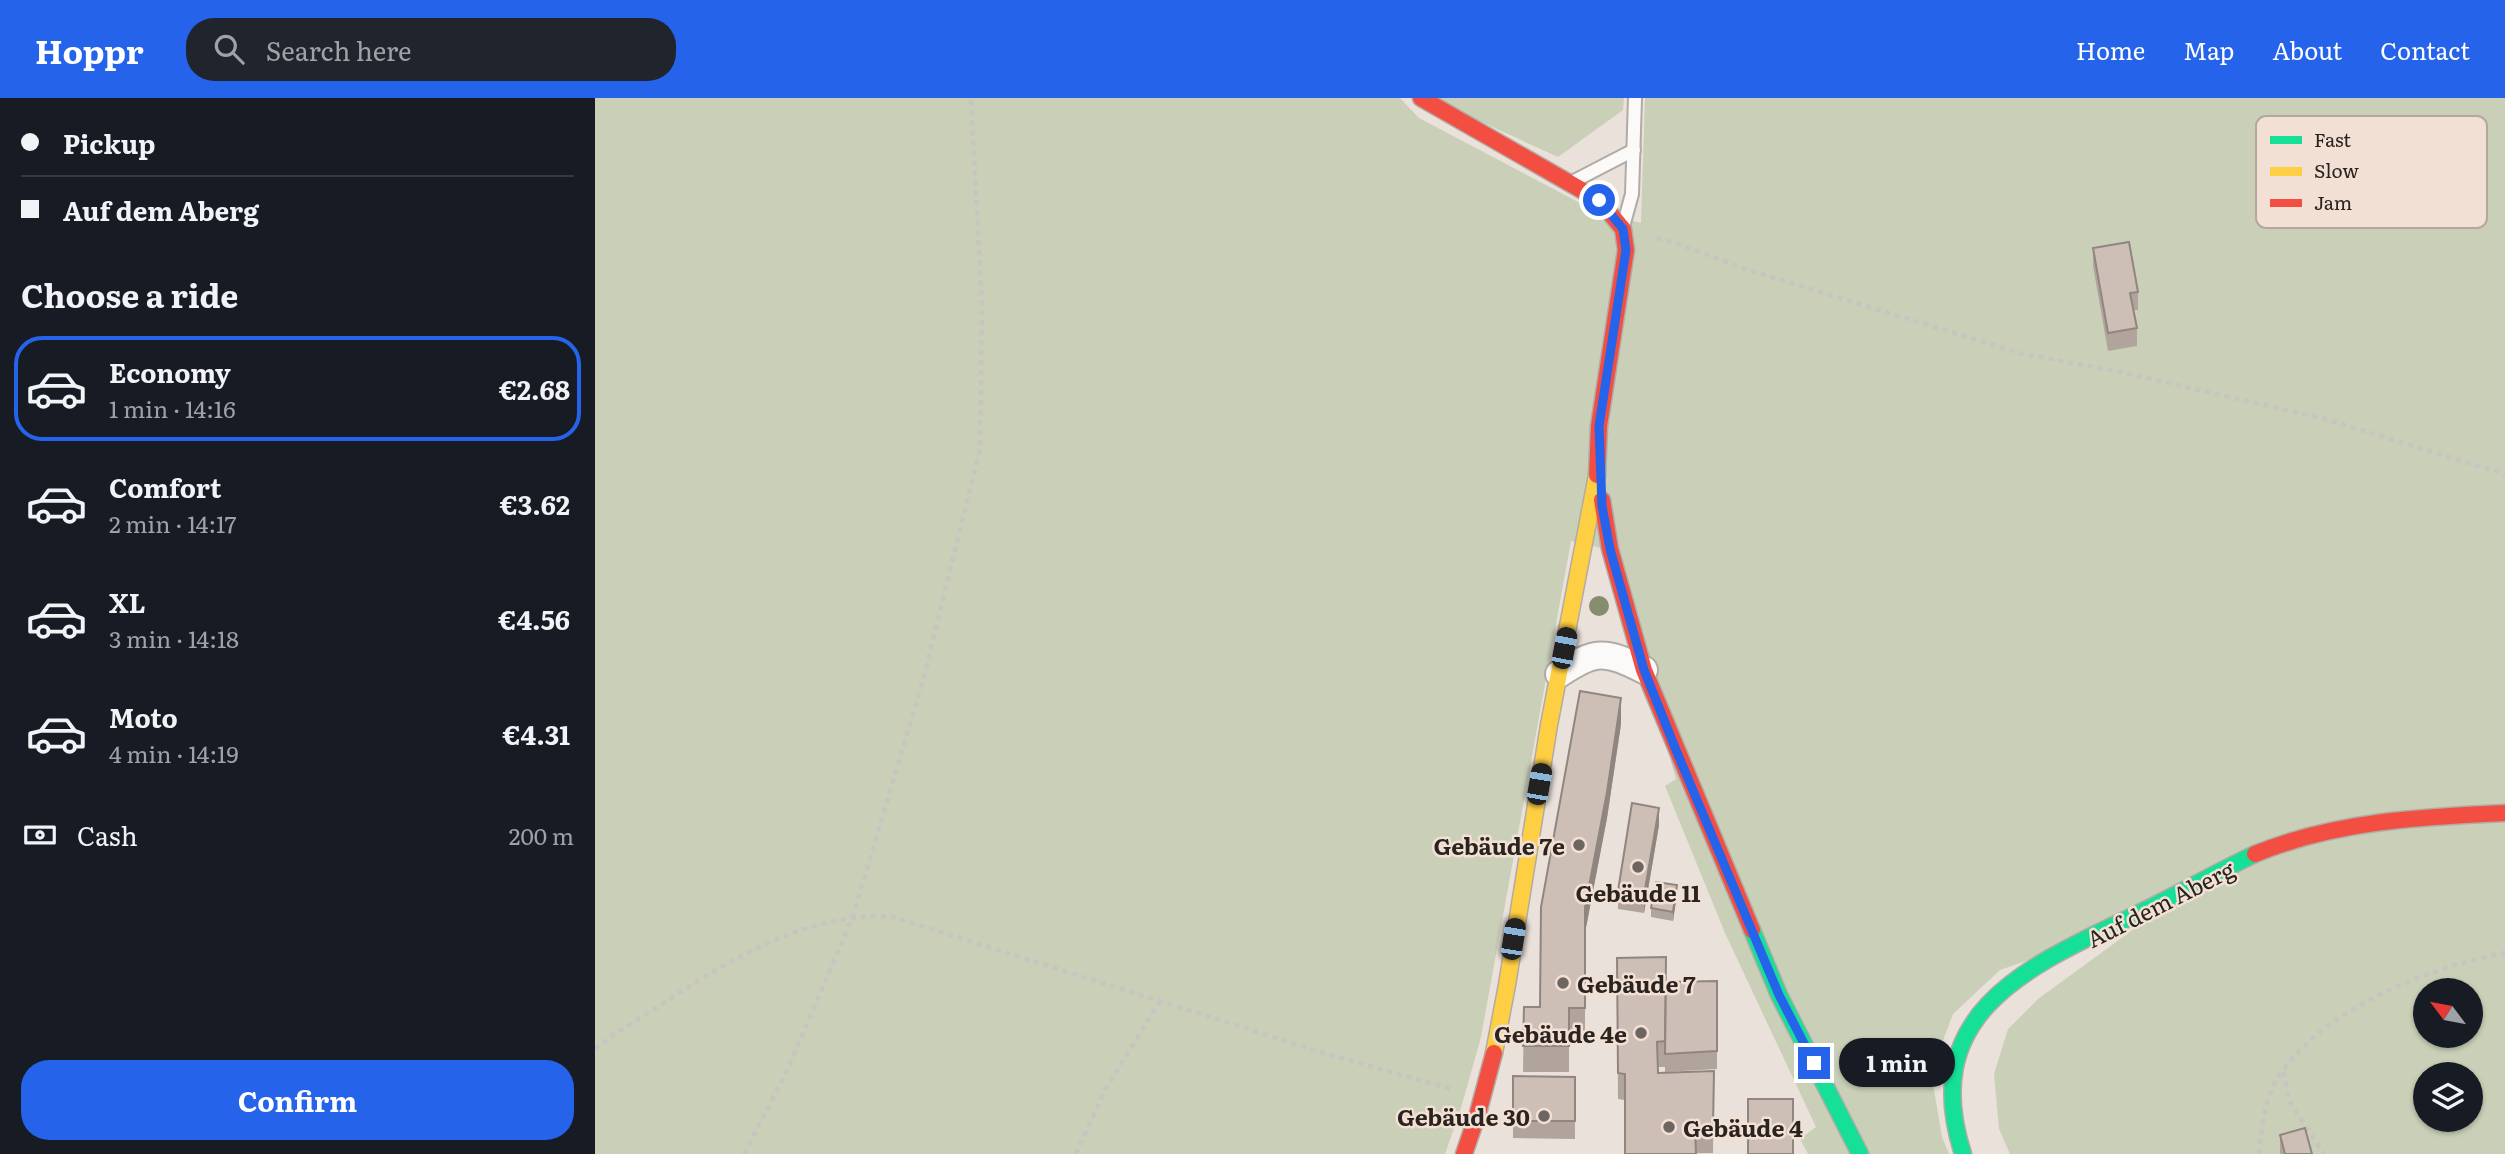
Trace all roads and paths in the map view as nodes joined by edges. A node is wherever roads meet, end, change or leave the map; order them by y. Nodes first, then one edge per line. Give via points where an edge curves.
1 (971, 98) edge
2 (1421, 98) edge
3 (1635, 98) edge
4 (1634, 150) junction
5 (1570, 183) junction
6 (1623, 229) junction
7 (1599, 467) junction
8 (2505, 474) edge
9 (1644, 670) junction
10 (1559, 674) junction
11 (2505, 813) edge
12 (853, 916) junction
13 (2505, 953) edge
14 (1160, 1001) junction
15 (595, 1049) edge
16 (2284, 1072) junction
17 (1482, 1098) junction
18 (744, 1154) edge
19 (1076, 1154) edge
20 (1464, 1154) edge
21 (1860, 1154) edge
22 (1963, 1154) edge
23 (2259, 1154) edge
24 (2324, 1154) edge

1 - 12 path via 982,308 980,449 923,680
2 - 5 street
3 - 4 lane
4 - 5 lane
4 - 6 lane via 1632,194
5 - 6 street via 1599,200
6 - 7 street via 1625,263 1599,426
6 - 8 path via 2023,354 2325,419
7 - 9 street via 1610,549
7 - 10 street
9 - 10 street via 1622,659 1598,655
9 - 21 street via 1779,995
10 - 17 street via 1503,1009
11 - 22 street, Auf dem Aberg via 2387,820 2290,841 2192,886 2025,974 1983,1009 1962,1040 1952,1076 1952,1104
12 - 14 path via 893,917
12 - 15 path via 786,935 723,967
12 - 18 path via 786,1073
13 - 16 path via 2399,986 2361,1006 2308,1042
14 - 17 path
14 - 19 path via 1105,1090
16 - 23 path via 2269,1099
16 - 24 path via 2288,1099
17 - 20 street

